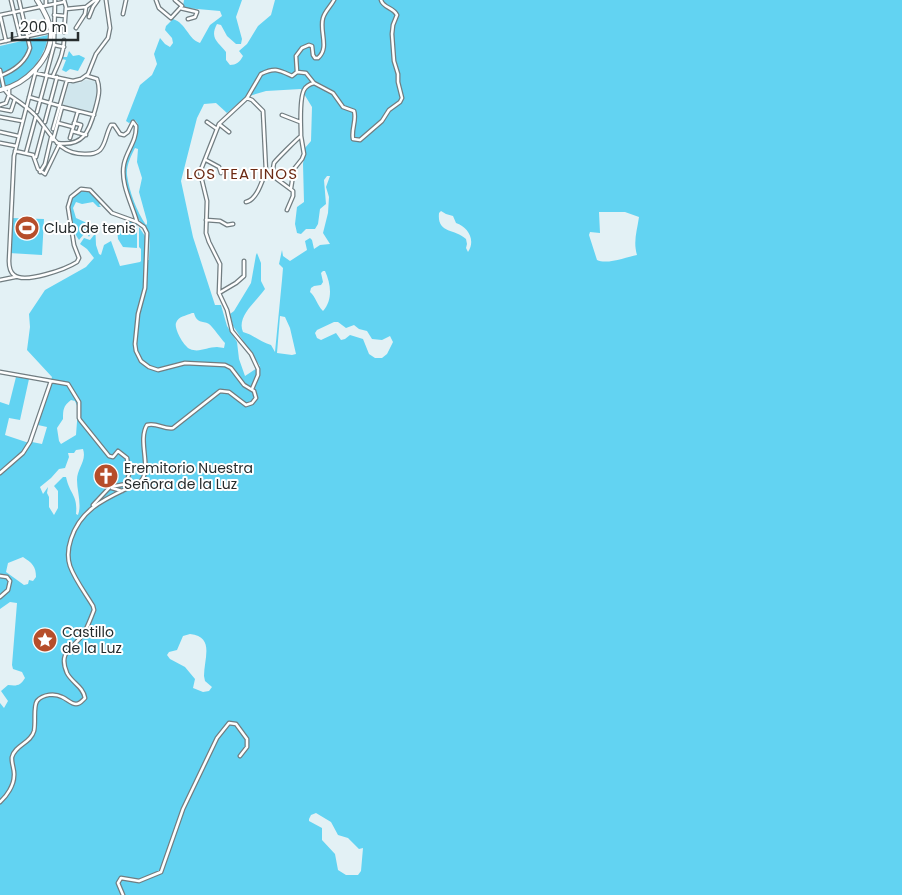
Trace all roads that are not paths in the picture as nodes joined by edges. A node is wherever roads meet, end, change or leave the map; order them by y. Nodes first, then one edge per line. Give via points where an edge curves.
1 (10, 0) edge
2 (19, 0) edge
3 (37, 0) edge
4 (46, 0) edge
5 (96, 0) edge
6 (106, 0) edge
7 (126, 0) edge
8 (156, 0) edge
9 (174, 0) edge
10 (334, 0) edge
11 (381, 0) edge
12 (64, 1) edge
13 (55, 2) edge
14 (44, 6) junction
15 (86, 7) junction
16 (180, 8) junction
17 (66, 9) junction
18 (22, 10) junction
19 (14, 12) junction
20 (123, 14) dead end
21 (0, 15) edge
22 (54, 15) junction
23 (65, 16) junction
24 (89, 17) dead end
25 (188, 19) dead end
26 (54, 24) junction
27 (49, 25) junction
28 (76, 28) dead end
29 (51, 31) junction
30 (64, 32) dead end
31 (28, 36) junction
32 (20, 38) junction
33 (64, 40) dead end
34 (6, 41) junction
35 (0, 42) edge
36 (54, 45) junction
37 (64, 47) junction
38 (53, 52) junction
39 (45, 54) junction
40 (0, 70) edge
41 (35, 71) junction
42 (297, 72) junction
43 (1, 75) edge
44 (47, 75) junction
45 (53, 76) junction
46 (87, 76) junction
47 (57, 77) junction
48 (67, 80) junction
49 (314, 82) junction
50 (10, 88) junction
51 (2, 90) edge
52 (8, 94) junction
53 (28, 97) junction
54 (247, 98) junction
55 (15, 99) junction
56 (40, 100) junction
57 (50, 103) junction
58 (0, 106) edge
59 (26, 106) junction
60 (60, 106) junction
61 (0, 109) edge
62 (78, 111) junction
63 (37, 112) dead end
64 (94, 115) junction
65 (282, 115) dead end
66 (36, 116) junction
67 (0, 117) edge
68 (0, 121) edge
69 (22, 121) junction
70 (45, 122) dead end
71 (207, 122) dead end
72 (300, 122) junction
73 (58, 123) junction
74 (219, 124) junction
75 (74, 125) junction
76 (44, 127) junction
77 (53, 129) dead end
78 (217, 129) junction
79 (72, 131) junction
80 (0, 132) edge
81 (229, 132) dead end
82 (78, 133) junction
83 (86, 135) junction
84 (18, 136) junction
85 (301, 136) junction
86 (70, 138) dead end
87 (0, 143) edge
88 (56, 143) junction
89 (16, 146) junction
90 (15, 151) junction
91 (26, 153) junction
92 (35, 158) junction
93 (206, 160) junction
94 (40, 172) junction
95 (266, 172) junction
96 (221, 173) dead end
97 (272, 176) junction
98 (290, 189) junction
99 (246, 202) dead end
100 (287, 210) dead end
101 (206, 220) junction
102 (137, 222) junction
103 (233, 224) dead end
104 (244, 261) dead end
105 (16, 276) junction
106 (0, 280) edge
107 (219, 293) junction
108 (0, 372) edge
109 (51, 381) junction
110 (252, 389) junction
111 (0, 473) edge
112 (110, 488) junction
113 (122, 491) junction
114 (91, 508) junction
115 (0, 576) edge
116 (0, 597) edge
117 (240, 756) dead end
118 (0, 802) edge
119 (123, 895) edge

1 - 19 street
2 - 18 street
3 - 14 main road
4 - 14 street
5 - 15 street
5 - 24 street
6 - 46 street via 109,34
7 - 20 street
8 - 16 street via 159,8 171,18
9 - 16 street via 182,6
10 - 42 street via 323,19 322,54 315,58 312,46 305,46 296,56
11 - 49 street via 397,15 392,34 401,101 366,136 354,140 354,111 343,107 329,89
12 - 13 street
12 - 17 street
13 - 14 street
13 - 22 street
14 - 18 street
14 - 27 main road
15 - 17 street
15 - 28 street
16 - 25 street via 197,12 195,18
17 - 23 street
18 - 19 street
18 - 31 street
19 - 21 street
19 - 32 street
21 - 34 street
22 - 23 street
22 - 26 street
23 - 30 street
26 - 27 street
26 - 36 street
27 - 29 main road
29 - 31 street
29 - 39 main road
31 - 32 street
31 - 43 street via 30,48 26,57
32 - 34 street
33 - 37 street
34 - 35 street
36 - 37 street
36 - 38 street
37 - 45 street
38 - 39 street
38 - 44 street
39 - 41 main road
40 - 43 street
41 - 44 street
41 - 50 main road
41 - 53 street
42 - 49 street via 306,73
42 - 54 street via 292,76 281,70 263,73
43 - 51 street
44 - 45 street
44 - 56 street
45 - 47 street
46 - 48 street
46 - 64 street via 96,78 99,85
47 - 48 street
47 - 57 street
48 - 60 street
49 - 72 street via 303,92
50 - 51 main road
50 - 52 street
51 - 52 street
52 - 55 street
52 - 58 street via 6,103
53 - 56 street
53 - 59 street
54 - 74 street
54 - 95 street via 263,111
55 - 59 street
55 - 61 street via 11,111
56 - 57 street
56 - 63 street
57 - 60 street
57 - 70 street
59 - 66 street
59 - 69 street
60 - 77 street
62 - 64 street
62 - 73 street via 62,107
62 - 75 street
64 - 83 street
65 - 72 street
66 - 76 street
66 - 91 street
67 - 68 street
67 - 69 street
69 - 84 street
71 - 78 street
72 - 85 street
73 - 75 street
73 - 88 street
74 - 78 street
74 - 81 street
75 - 79 street
75 - 82 street via 81,125
76 - 88 street
76 - 92 street
78 - 93 street
79 - 82 street
79 - 86 street
80 - 84 street
82 - 83 street
83 - 88 street via 71,143
84 - 89 street
85 - 97 street via 276,160
85 - 98 street via 304,154 294,169
87 - 89 street
88 - 94 street
88 - 94 street via 45,174
88 - 102 street via 76,154 96,153 111,125 123,135 134,122 135,139 125,160 123,175
89 - 90 street
90 - 91 street
90 - 105 street via 9,263
91 - 92 street
92 - 94 street
93 - 96 street via 219,167
93 - 101 street via 200,172 207,201
95 - 97 street
95 - 99 street via 254,196
97 - 98 street
98 - 100 street via 293,196
101 - 103 street
101 - 107 street via 206,234 220,264
102 - 105 street via 113,214 90,190 76,191 68,209 79,258 77,262 55,272 26,278
102 - 110 street via 146,231 148,244 145,288 135,344 141,361 158,370 185,363 220,364 231,368 244,385
104 - 107 street via 244,276
105 - 106 street
107 - 110 street via 232,331 251,354 258,369
108 - 109 street
109 - 111 street via 30,442 22,454
109 - 112 street via 68,384 79,402 79,418 109,456 113,457 118,451 127,458 129,474 126,484
110 - 113 street via 256,398 249,405 222,391 173,428 147,425 144,479
112 - 113 street
112 - 114 street
113 - 114 street
114 - 118 street via 75,527 68,553 70,568 94,610 84,634 69,648 64,659 68,675 83,689 85,698 76,704 57,695 37,701 32,734 13,755 14,779
115 - 116 street via 7,578 10,584
117 - 119 street via 247,747 247,739 236,724 229,723 218,738 183,809 161,872 139,881 121,878 118,883

